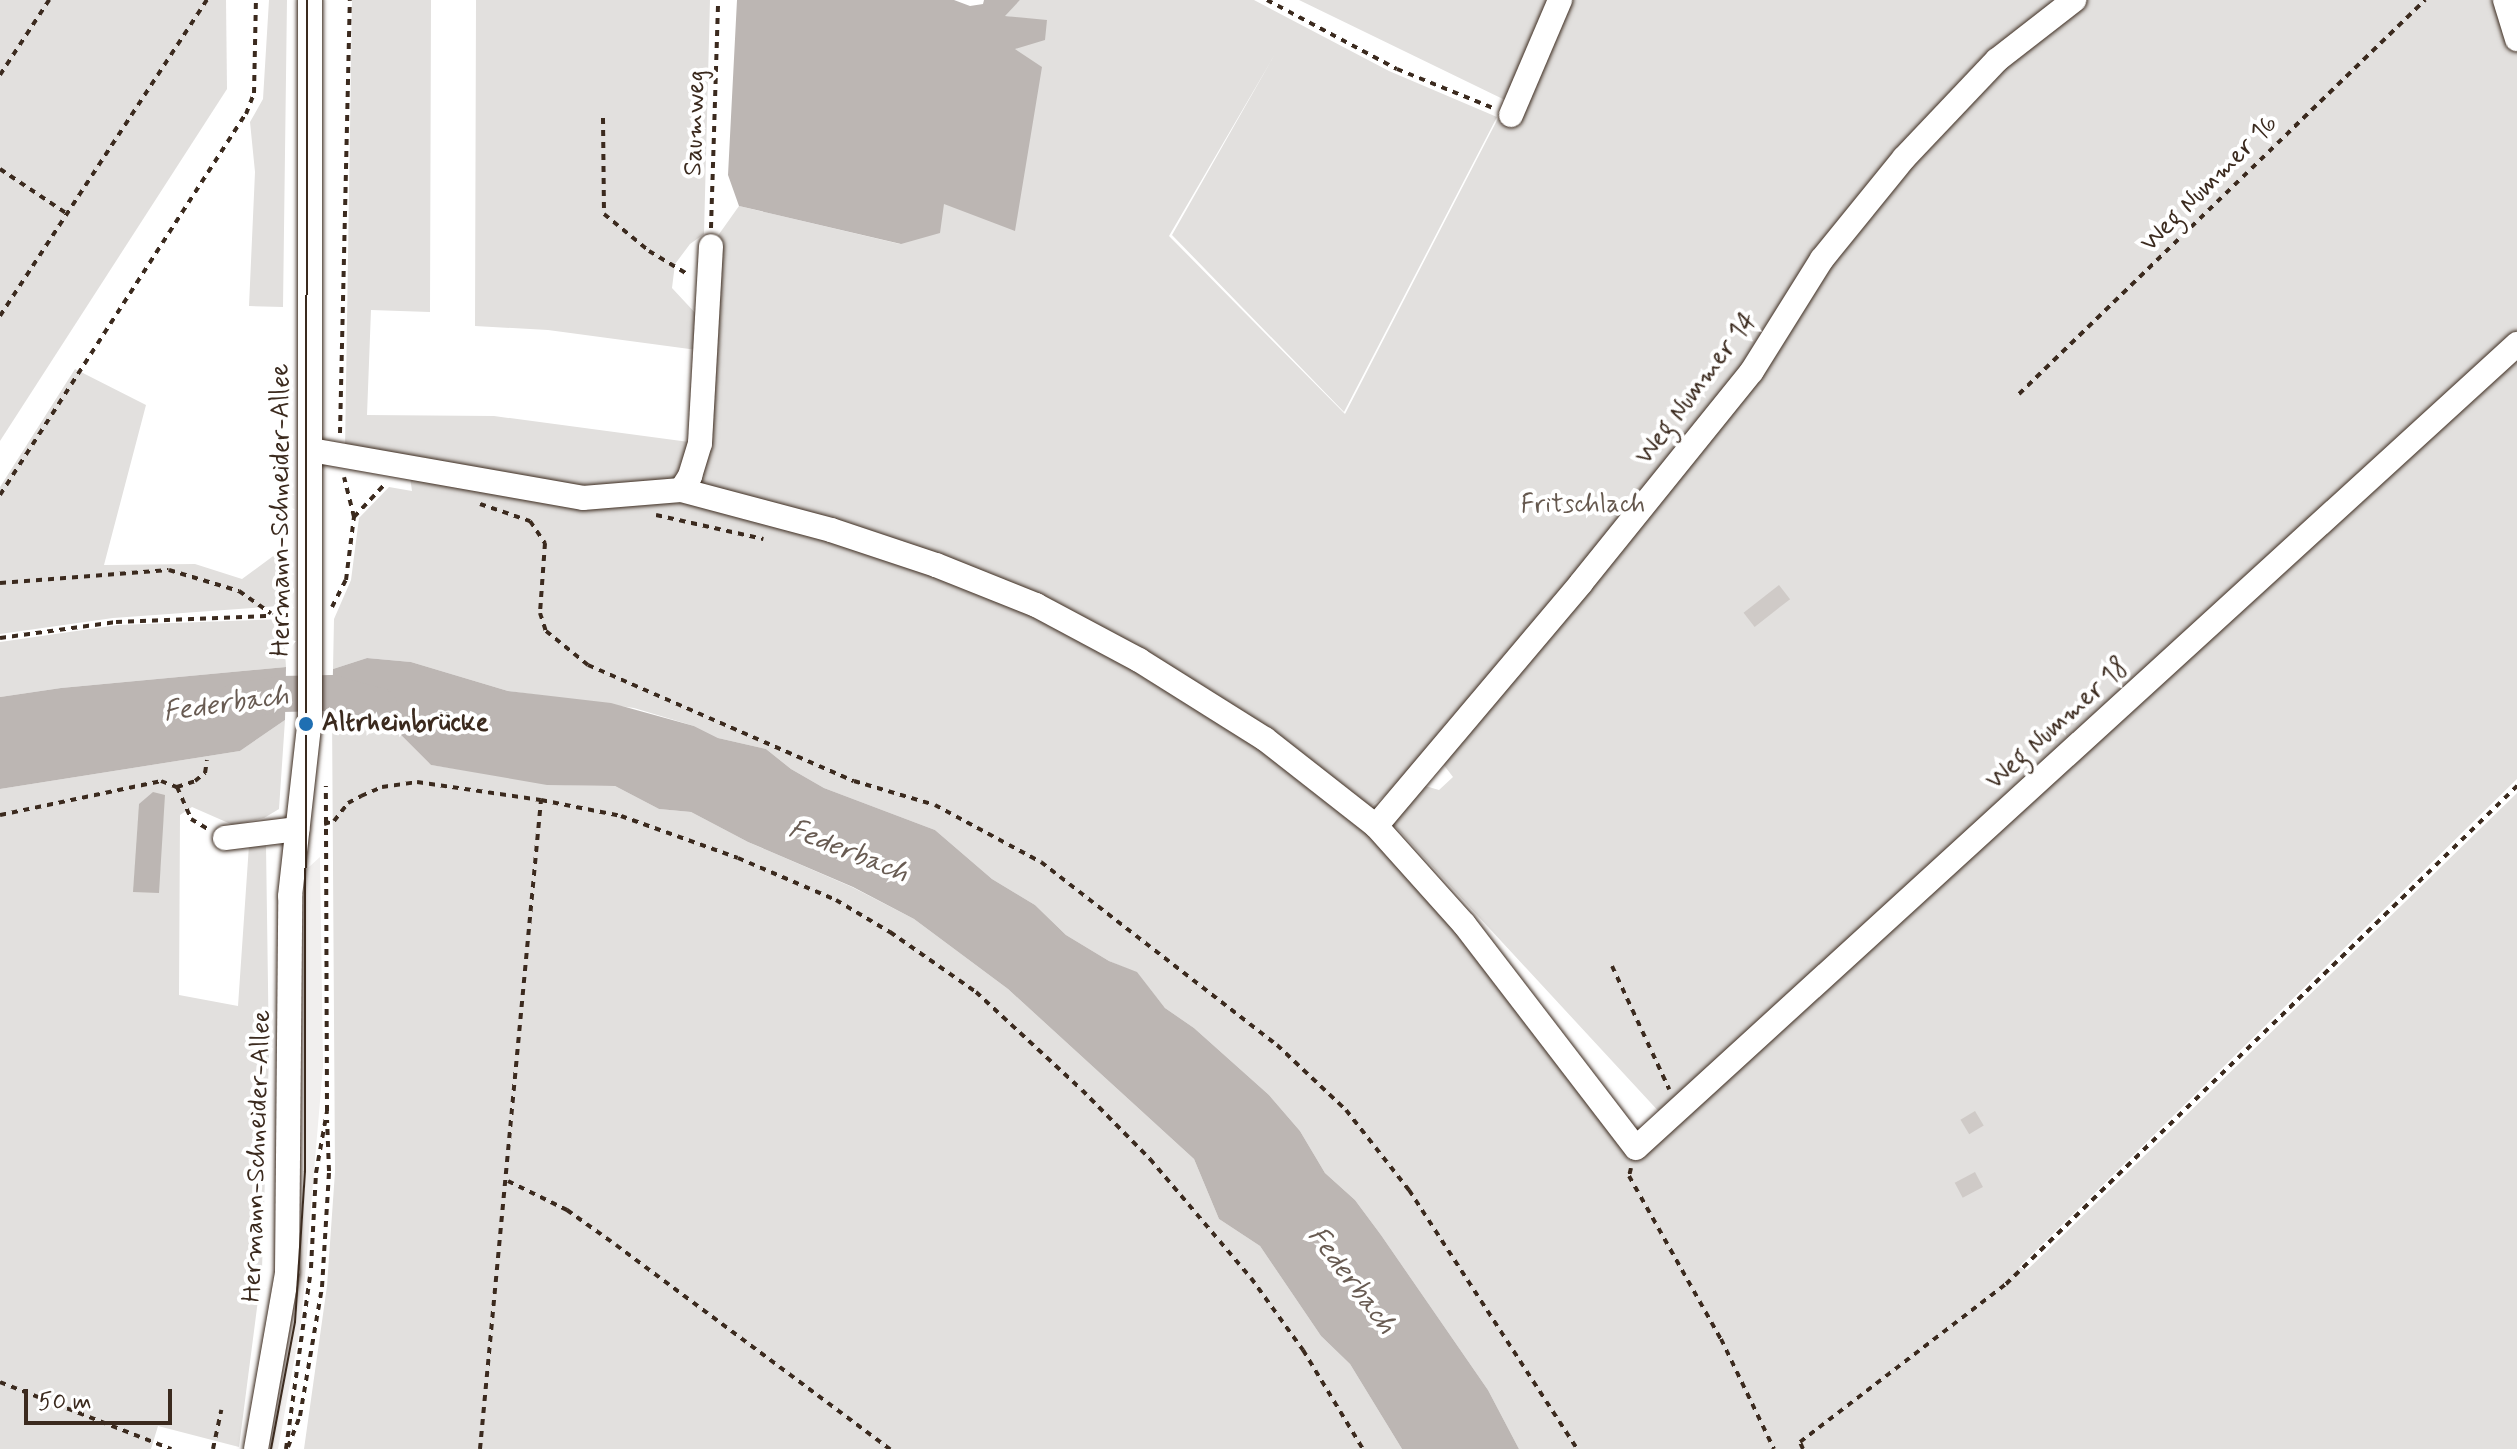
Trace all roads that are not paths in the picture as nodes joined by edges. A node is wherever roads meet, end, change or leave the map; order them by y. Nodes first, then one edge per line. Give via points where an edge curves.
1 (310, 0) edge
2 (1560, 0) edge
3 (2074, 0) edge
4 (2505, 0) edge
5 (2517, 39) edge
6 (1511, 115) road end
7 (711, 246) road end
8 (2517, 344) edge
9 (311, 450) junction
10 (681, 490) junction
11 (1376, 826) junction
12 (297, 829) junction
13 (225, 838) road end
14 (256, 1449) edge

1 - 9 street, Hermann-Schneider-Allee
2 - 6 street
3 - 11 street, Weg Nummer 14 via 1997,60 1904,158 1822,259 1752,371
4 - 5 street
7 - 10 street via 700,443
8 - 11 street, Weg Nummer 18 via 1636,1148 1464,924
9 - 10 street via 583,498
9 - 12 street, Hermann-Schneider-Allee via 310,719
10 - 11 street via 831,530 1036,605 1139,660 1265,739
12 - 13 street
12 - 14 street, Hermann-Schneider-Allee via 290,896 287,1273

